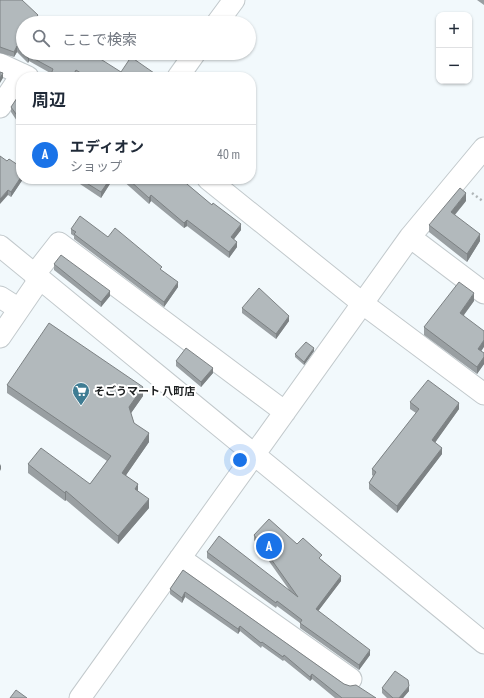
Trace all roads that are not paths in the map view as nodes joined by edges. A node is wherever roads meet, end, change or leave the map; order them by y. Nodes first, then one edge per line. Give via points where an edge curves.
1 (234, 0) edge
2 (222, 16) edge
3 (190, 60) edge
4 (0, 64) edge
5 (17, 72) edge
6 (182, 72) edge
7 (16, 87) edge
8 (0, 107) edge
9 (484, 148) edge
10 (214, 184) edge
11 (410, 238) junction
12 (0, 246) edge
13 (37, 278) junction
14 (484, 293) edge
15 (0, 297) edge
16 (362, 303) junction
17 (19, 309) junction
18 (0, 336) edge
19 (484, 394) edge
20 (285, 412) junction
21 (254, 454) junction
22 (180, 558) junction
23 (484, 643) edge
24 (351, 679) dead end
25 (80, 698) edge

1 - 2 street
3 - 6 street
4 - 5 street
7 - 8 street
9 - 11 street
10 - 16 street
11 - 14 street
11 - 16 street
12 - 13 street
13 - 17 street
13 - 20 street via 59,243
13 - 21 street
15 - 17 street
16 - 19 street
16 - 20 street
17 - 18 street
20 - 21 street
21 - 22 street
21 - 23 street
22 - 24 street
22 - 25 street

